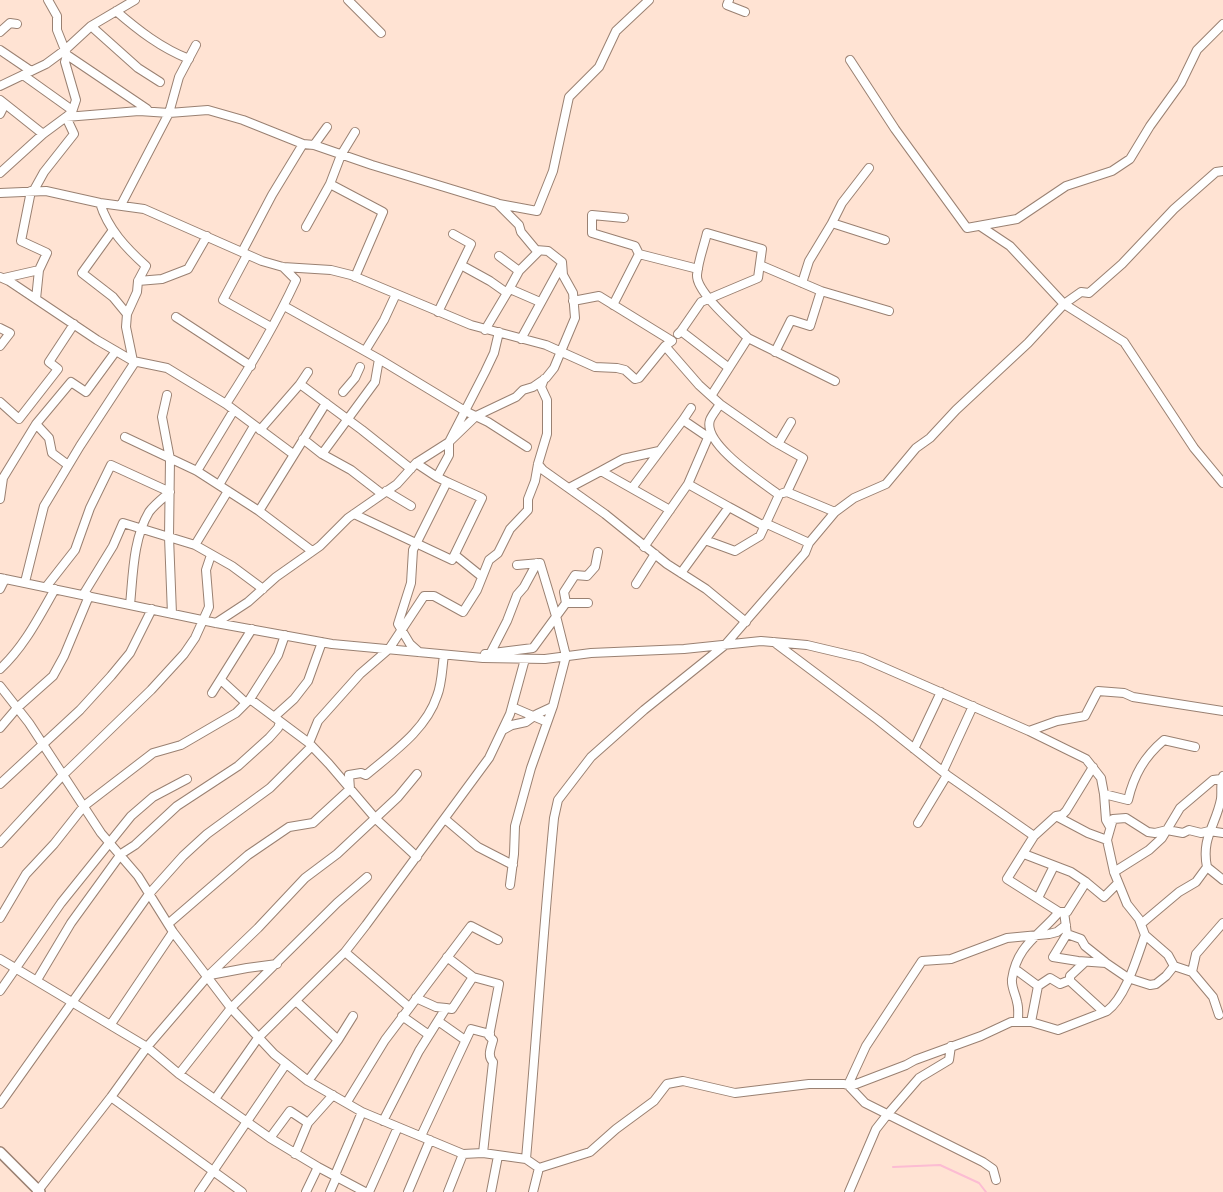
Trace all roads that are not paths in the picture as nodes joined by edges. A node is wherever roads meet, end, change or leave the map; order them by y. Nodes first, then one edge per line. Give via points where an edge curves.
1 (48, 0) edge
2 (135, 0) edge
3 (348, 0) edge
4 (649, 0) edge
5 (729, 0) edge
6 (116, 11) junction
7 (745, 12) dead end
8 (17, 24) dead end
9 (1223, 24) edge
10 (91, 26) junction
11 (0, 32) edge
12 (381, 33) dead end
13 (196, 45) dead end
14 (0, 50) edge
15 (66, 52) junction
16 (189, 59) junction
17 (850, 60) dead end
18 (27, 73) junction
19 (160, 82) dead end
20 (0, 86) edge
21 (3, 102) edge
22 (72, 110) junction
23 (154, 112) junction
24 (169, 113) junction
25 (0, 114) edge
26 (66, 117) junction
27 (327, 127) dead end
28 (355, 132) dead end
29 (43, 134) junction
30 (303, 144) junction
31 (314, 145) junction
32 (341, 155) junction
33 (0, 163) edge
34 (11, 163) junction
35 (869, 168) dead end
36 (1223, 171) edge
37 (0, 173) edge
38 (330, 184) junction
39 (33, 191) junction
40 (0, 193) edge
41 (100, 203) junction
42 (497, 203) junction
43 (121, 205) junction
44 (624, 218) dead end
45 (832, 223) junction
46 (980, 226) junction
47 (306, 227) dead end
48 (113, 230) junction
49 (453, 234) dead end
50 (207, 236) junction
51 (885, 240) dead end
52 (539, 251) junction
53 (244, 253) junction
54 (639, 254) junction
55 (499, 256) dead end
56 (562, 262) junction
57 (461, 265) junction
58 (760, 265) junction
59 (283, 267) junction
60 (698, 269) junction
61 (39, 270) junction
62 (519, 271) junction
63 (355, 277) junction
64 (1, 278) edge
65 (138, 281) junction
66 (802, 283) junction
67 (509, 291) junction
68 (821, 291) junction
69 (396, 294) junction
70 (710, 298) junction
71 (36, 299) junction
72 (573, 301) junction
73 (540, 302) junction
74 (1064, 304) junction
75 (613, 305) junction
76 (284, 306) junction
77 (889, 311) dead end
78 (438, 312) junction
79 (127, 314) junction
80 (176, 317) dead end
81 (74, 324) junction
82 (272, 327) junction
83 (0, 328) edge
84 (485, 330) junction
85 (681, 331) junction
86 (499, 332) junction
87 (748, 338) junction
88 (521, 339) junction
89 (669, 343) junction
90 (0, 346) edge
91 (116, 351) junction
92 (365, 351) junction
93 (560, 351) junction
94 (775, 352) junction
95 (380, 359) junction
96 (134, 361) junction
97 (251, 366) junction
98 (360, 367) dead end
99 (729, 368) junction
100 (308, 372) dead end
101 (544, 379) junction
102 (835, 381) dead end
103 (300, 384) junction
104 (343, 392) dead end
105 (167, 395) dead end
106 (711, 396) junction
107 (0, 402) edge
108 (326, 403) junction
109 (226, 404) junction
110 (720, 404) junction
111 (691, 408) dead end
112 (234, 410) junction
113 (465, 411) junction
114 (476, 416) junction
115 (348, 419) junction
116 (682, 420) junction
117 (791, 422) dead end
118 (36, 424) junction
119 (257, 428) junction
120 (709, 434) junction
121 (125, 437) dead end
122 (303, 439) junction
123 (449, 442) junction
124 (778, 444) junction
125 (526, 447) dead end
126 (659, 451) junction
127 (293, 454) junction
128 (322, 454) junction
129 (170, 459) junction
130 (538, 464) junction
131 (68, 465) junction
132 (414, 466) junction
133 (197, 471) junction
134 (601, 471) junction
135 (437, 477) junction
136 (447, 482) junction
137 (1223, 483) edge
138 (688, 484) junction
139 (219, 485) junction
140 (569, 488) junction
141 (632, 488) junction
142 (228, 490) junction
143 (170, 492) junction
144 (787, 492) junction
145 (384, 493) junction
146 (779, 495) junction
147 (0, 499) edge
148 (411, 506) dead end
149 (729, 507) junction
150 (670, 510) junction
151 (259, 511) junction
152 (835, 512) junction
153 (354, 514) junction
154 (765, 525) junction
155 (143, 529) junction
156 (169, 537) junction
157 (705, 540) junction
158 (809, 543) junction
159 (417, 544) junction
160 (195, 546) junction
161 (644, 547) junction
162 (312, 551) junction
163 (598, 552) dead end
164 (656, 554) junction
165 (211, 555) junction
166 (455, 555) junction
167 (537, 563) junction
168 (517, 565) dead end
169 (681, 573) junction
170 (481, 576) junction
171 (3, 579) edge
172 (25, 582) junction
173 (636, 584) dead end
174 (51, 588) junction
175 (0, 589) edge
176 (263, 589) junction
177 (86, 596) junction
178 (566, 603) junction
179 (588, 603) dead end
180 (130, 605) junction
181 (152, 609) junction
182 (172, 614) junction
183 (556, 616) junction
184 (203, 619) junction
185 (746, 622) junction
186 (216, 623) junction
187 (252, 629) junction
188 (401, 630) junction
189 (285, 635) junction
190 (322, 642) junction
191 (774, 642) junction
192 (725, 645) junction
193 (389, 649) junction
194 (420, 652) junction
195 (490, 654) junction
196 (444, 655) junction
197 (453, 656) junction
198 (566, 656) junction
199 (525, 659) junction
200 (0, 669) edge
201 (221, 680) junction
202 (0, 686) edge
203 (941, 692) junction
204 (212, 693) dead end
205 (248, 701) junction
206 (974, 706) junction
207 (512, 707) junction
208 (552, 707) junction
209 (17, 708) junction
210 (1223, 711) edge
211 (534, 717) junction
212 (277, 719) junction
213 (547, 722) junction
214 (0, 728) edge
215 (502, 730) junction
216 (1029, 731) junction
217 (44, 745) junction
218 (311, 745) junction
219 (1195, 747) dead end
220 (914, 748) junction
221 (1093, 767) junction
222 (945, 773) junction
223 (417, 774) dead end
224 (62, 776) junction
225 (1222, 777) edge
226 (187, 779) dead end
227 (0, 784) edge
228 (350, 789) junction
229 (1104, 794) junction
230 (84, 806) junction
231 (1056, 816) junction
232 (376, 819) junction
233 (445, 819) junction
234 (918, 823) dead end
235 (1110, 827) junction
236 (1166, 830) junction
237 (1209, 831) junction
238 (1223, 833) edge
239 (1034, 836) junction
240 (1107, 840) junction
241 (109, 842) junction
242 (0, 843) edge
243 (121, 854) junction
244 (1024, 854) junction
245 (417, 857) junction
246 (513, 865) junction
247 (1054, 866) junction
248 (1207, 867) junction
249 (1114, 872) junction
250 (367, 877) dead end
251 (1223, 880) edge
252 (1086, 882) junction
253 (1118, 883) junction
254 (510, 885) dead end
255 (149, 894) junction
256 (1038, 898) junction
257 (1061, 912) junction
258 (0, 918) edge
259 (1141, 924) junction
260 (171, 928) junction
261 (1221, 929) edge
262 (1067, 930) junction
263 (1146, 935) junction
264 (1035, 936) junction
265 (498, 940) dead end
266 (345, 952) junction
267 (447, 957) junction
268 (0, 959) edge
269 (1084, 962) junction
270 (1106, 963) junction
271 (277, 964) junction
272 (1174, 966) junction
273 (16, 969) junction
274 (1015, 969) junction
275 (1192, 972) junction
276 (208, 976) junction
277 (473, 977) junction
278 (1128, 978) junction
279 (37, 980) junction
280 (1070, 980) junction
281 (1038, 986) junction
282 (0, 991) edge
283 (416, 998) junction
284 (297, 1001) junction
285 (73, 1003) junction
286 (409, 1007) junction
287 (231, 1008) junction
288 (446, 1008) junction
289 (1104, 1012) junction
290 (1220, 1015) dead end
291 (353, 1016) dead end
292 (402, 1016) junction
293 (438, 1021) junction
294 (1018, 1021) junction
295 (1031, 1022) junction
296 (111, 1024) junction
297 (490, 1034) junction
298 (429, 1035) junction
299 (258, 1038) junction
300 (338, 1040) junction
301 (465, 1040) junction
302 (951, 1046) junction
303 (147, 1047) junction
304 (286, 1064) junction
305 (179, 1074) junction
306 (308, 1081) junction
307 (848, 1085) junction
308 (333, 1095) junction
309 (111, 1097) junction
310 (214, 1100) junction
311 (347, 1102) junction
312 (0, 1104) edge
313 (362, 1112) junction
314 (887, 1115) junction
315 (383, 1121) junction
316 (246, 1122) junction
317 (308, 1123) junction
318 (398, 1127) junction
319 (421, 1136) junction
320 (270, 1138) junction
321 (430, 1140) junction
322 (0, 1152) edge
323 (483, 1153) junction
324 (295, 1154) junction
325 (463, 1154) junction
326 (498, 1156) junction
327 (526, 1159) junction
328 (318, 1167) junction
329 (539, 1168) junction
330 (212, 1171) junction
331 (336, 1175) junction
332 (996, 1180) dead end
333 (39, 1192) edge
334 (199, 1192) edge
335 (242, 1192) edge
336 (306, 1192) edge
337 (330, 1192) edge
338 (367, 1192) edge
339 (408, 1192) edge
340 (448, 1192) edge
341 (491, 1192) edge
342 (533, 1192) edge
343 (849, 1192) edge

1 - 15 street via 57,16 57,30
2 - 6 street
3 - 12 street
4 - 42 street via 616,31 599,67 569,98 553,171 537,211
5 - 7 street via 727,5
6 - 10 street
6 - 16 street via 169,51
8 - 11 street via 10,23
9 - 46 street via 1197,50 1181,83 1130,159 1112,171 1066,186 1017,219
10 - 15 street
10 - 19 street
13 - 16 street
14 - 18 street
15 - 18 street
15 - 22 street via 65,62 76,100
15 - 23 street
16 - 24 street
17 - 46 street via 967,228
18 - 20 street
18 - 22 street
21 - 25 street
21 - 29 street
22 - 26 street
23 - 24 street
23 - 26 street
24 - 30 street via 219,111
24 - 43 street
26 - 29 street
26 - 39 street via 74,134 48,165
27 - 31 street
28 - 32 street
29 - 34 street
30 - 31 street
30 - 53 street
31 - 32 street
32 - 38 street
32 - 42 street
33 - 34 street
34 - 37 street
35 - 45 street
36 - 74 street via 1215,172 1173,209 1089,293 1081,292
38 - 47 street
38 - 63 street via 383,212
39 - 40 street
39 - 41 street
39 - 61 street via 21,241 47,253
41 - 43 street
41 - 48 street
42 - 52 street
43 - 50 street via 153,212
44 - 54 street via 592,215 592,233 635,246
45 - 51 street
45 - 66 street via 809,261
46 - 74 street via 1010,246
48 - 65 street via 146,266
48 - 79 street via 82,273 113,297
49 - 57 street via 471,244
50 - 53 street
50 - 65 street via 188,269 162,279
52 - 56 street via 548,251
52 - 62 street
53 - 59 street
53 - 82 street via 223,300
54 - 60 street
54 - 75 street
55 - 62 street
56 - 72 street
56 - 73 street
57 - 67 street
57 - 78 street
58 - 60 street via 762,249 707,233
58 - 66 street
58 - 70 street via 758,278
59 - 63 street via 331,270
59 - 76 street via 296,280
60 - 70 street via 699,287
61 - 64 street
61 - 71 street
62 - 67 street
63 - 69 street
64 - 71 street
65 - 79 street
66 - 68 street
67 - 73 street
67 - 84 street
68 - 77 street
68 - 94 street via 810,326 791,320
69 - 78 street
69 - 92 street
70 - 85 street via 700,302
70 - 87 street
71 - 81 street
72 - 75 street via 599,296
72 - 93 street via 575,318
73 - 88 street
74 - 137 street via 1124,342 1194,448
74 - 152 street via 916,448 886,484 854,498
75 - 89 street
76 - 82 street
76 - 92 street
78 - 84 street
79 - 96 street
80 - 97 street
81 - 91 street
81 - 107 street via 49,362 58,369 19,419
82 - 97 street
83 - 90 street via 10,333
84 - 86 street
85 - 89 street
85 - 99 street
86 - 88 street
86 - 113 street via 494,353
87 - 94 street
87 - 99 street
88 - 93 street
89 - 93 street via 635,379 625,370 595,367
89 - 106 street
91 - 96 street
91 - 118 street via 86,392 71,382
92 - 95 street
93 - 101 street via 554,368
94 - 102 street
95 - 113 street
95 - 115 street via 375,381
96 - 109 street via 167,368
96 - 131 street
97 - 109 street
98 - 104 street
99 - 106 street
100 - 103 street
101 - 114 street
101 - 130 street via 541,387 547,400 546,434
103 - 108 street
103 - 119 street
105 - 129 street via 162,417
106 - 110 street
108 - 115 street
108 - 122 street
109 - 112 street
110 - 120 street via 710,421
110 - 124 street
111 - 116 street
112 - 119 street
112 - 133 street
113 - 114 street
113 - 123 street
114 - 123 street
114 - 125 street
115 - 128 street
115 - 132 street
116 - 120 street
116 - 126 street
117 - 124 street
118 - 131 street via 49,438 52,453
118 - 147 street via 3,478
119 - 127 street
119 - 139 street
120 - 138 street
120 - 146 street via 727,454
121 - 129 street
122 - 127 street
122 - 128 street
123 - 132 street
123 - 135 street via 449,455
124 - 144 street via 803,458
126 - 134 street via 624,459
126 - 141 street
127 - 151 street
128 - 145 street
129 - 133 street
129 - 143 street
130 - 140 street
130 - 170 street via 528,510 510,529
131 - 172 street via 44,506
132 - 135 street
132 - 145 street
133 - 139 street
134 - 140 street
134 - 141 street
135 - 136 street
136 - 159 street
136 - 166 street via 482,498
138 - 149 street
138 - 150 street
139 - 142 street
140 - 161 street
141 - 150 street
142 - 151 street
142 - 160 street
143 - 155 street via 150,511
143 - 156 street
143 - 174 street via 111,465 75,550
144 - 146 street
144 - 152 street
145 - 148 street
145 - 153 street
146 - 154 street
149 - 154 street
149 - 157 street
150 - 161 street
151 - 162 street
152 - 158 street
153 - 159 street
153 - 162 street
154 - 157 street via 760,536 735,551
154 - 158 street
155 - 156 street
155 - 177 street via 123,523
155 - 180 street via 136,550
156 - 160 street
156 - 182 street
157 - 169 street
158 - 185 street via 805,553
159 - 166 street via 452,560
159 - 188 street via 413,550 411,583 398,624
160 - 165 street
161 - 164 street
162 - 176 street
163 - 178 street via 595,567 587,576 575,574 564,592
164 - 169 street
164 - 173 street
165 - 176 street
165 - 184 street via 206,570 208,607
166 - 170 street
167 - 168 street
167 - 183 street
167 - 195 street via 517,595
169 - 185 street
170 - 188 street via 462,612 434,596 424,596
171 - 172 street
171 - 175 street
172 - 174 street
174 - 177 street
174 - 200 street via 35,624
176 - 186 street
177 - 180 street
177 - 209 street via 53,676
178 - 179 street
178 - 183 street
180 - 181 street
181 - 182 street
181 - 217 street via 130,652
182 - 184 street
183 - 195 street via 533,648
183 - 198 street
184 - 186 street
184 - 224 street via 184,654
185 - 192 street
186 - 187 street
187 - 189 street
187 - 201 street
188 - 193 street
188 - 194 street
189 - 190 street
189 - 205 street via 278,655
190 - 193 street
190 - 212 street via 308,681
191 - 192 street
191 - 203 street via 862,658
191 - 220 street
192 - 198 street
192 - 327 street via 591,757 558,800 543,926
193 - 194 street
193 - 218 street via 360,674 318,721
194 - 196 street
195 - 197 street
196 - 197 street
196 - 228 street via 438,696 425,721 366,775 350,775
197 - 199 street
198 - 199 street
198 - 208 street
199 - 207 street
201 - 204 street
201 - 205 street
202 - 209 street
203 - 206 street
203 - 220 street
205 - 212 street
205 - 230 street via 227,720 194,739 153,753
206 - 216 street
206 - 222 street
207 - 211 street
207 - 215 street
208 - 211 street
208 - 213 street
209 - 214 street
209 - 217 street
210 - 216 street via 1098,691 1085,716
211 - 213 street
211 - 215 street
212 - 218 street
212 - 243 street via 278,728 238,766 177,806
213 - 246 street via 515,826
215 - 233 street via 489,758
216 - 221 street via 1086,759
217 - 224 street
217 - 227 street
218 - 228 street
218 - 255 street via 270,788 183,856
219 - 229 street via 1164,740 1138,768 1128,800
220 - 222 street
221 - 229 street via 1101,778
221 - 231 street via 1066,811
222 - 234 street
222 - 239 street
223 - 232 street
224 - 230 street
224 - 242 street
225 - 236 street via 1180,808
225 - 237 street via 1221,800
226 - 241 street via 153,797
228 - 232 street
228 - 260 street via 313,823 290,827 248,855
229 - 235 street
230 - 241 street
230 - 258 street via 26,873
231 - 239 street
231 - 240 street
232 - 245 street
232 - 276 street via 305,878
233 - 245 street
233 - 246 street via 478,848
235 - 236 street via 1113,819 1124,818 1148,832
235 - 240 street
236 - 237 street
236 - 249 street via 1149,850
237 - 238 street
237 - 248 street via 1204,849
239 - 244 street
240 - 249 street
241 - 243 street
241 - 273 street
243 - 255 street
243 - 279 street via 71,923
244 - 247 street
244 - 256 street via 1007,879
245 - 266 street
246 - 254 street
247 - 252 street
247 - 256 street
248 - 251 street
248 - 259 street via 1196,882
249 - 253 street
250 - 271 street
252 - 253 street via 1104,897
252 - 257 street via 1068,912
253 - 259 street
255 - 260 street
255 - 285 street
256 - 257 street
257 - 262 street
257 - 264 street
259 - 263 street
260 - 276 street
260 - 296 street
261 - 275 street via 1196,954
262 - 264 street
262 - 269 street via 1053,957
262 - 270 street
263 - 272 street
263 - 278 street
264 - 274 street via 1025,945
264 - 307 street via 1007,938 951,959 922,961 866,1046
265 - 267 street via 471,926
266 - 284 street
266 - 286 street
267 - 277 street
267 - 283 street
268 - 273 street
269 - 270 street
269 - 280 street
270 - 278 street
271 - 276 street
271 - 287 street
272 - 275 street
272 - 278 street via 1156,984
273 - 279 street
273 - 282 street
274 - 281 street
274 - 294 street via 1011,982 1018,1004
275 - 290 street via 1213,997
276 - 287 street
276 - 303 street
277 - 288 street via 452,1009
277 - 297 street via 499,984
278 - 289 street via 1117,1001
279 - 285 street
280 - 281 street via 1060,984 1050,978
280 - 289 street
281 - 295 street
283 - 286 street
283 - 288 street
284 - 299 street
284 - 300 street
285 - 296 street
285 - 312 street
286 - 292 street
287 - 299 street
287 - 305 street
288 - 293 street
289 - 295 street via 1058,1029
291 - 300 street
292 - 298 street
292 - 311 street
293 - 298 street
293 - 301 street
294 - 295 street
294 - 302 street
296 - 303 street
297 - 301 street via 471,1029
297 - 323 street via 493,1040 489,1052 494,1062
298 - 315 street
299 - 304 street
299 - 310 street
300 - 306 street
301 - 319 street
302 - 307 street via 857,1086
302 - 314 street via 949,1060 919,1078
303 - 305 street
303 - 309 street
304 - 306 street
304 - 316 street
305 - 310 street
306 - 308 street
307 - 314 street via 865,1103
307 - 329 street via 809,1084 735,1093 683,1081 667,1084 654,1101 590,1152
308 - 311 street
308 - 317 street
309 - 330 street
309 - 333 street
310 - 316 street
311 - 313 street
313 - 315 street
313 - 331 street
314 - 332 street via 983,1162 993,1169
314 - 343 street via 876,1129
315 - 318 street
316 - 320 street
316 - 330 street
317 - 320 street via 290,1111
317 - 324 street
318 - 319 street
318 - 338 street
319 - 321 street
320 - 324 street
321 - 325 street
321 - 339 street
322 - 333 street
323 - 325 street
323 - 326 street
324 - 328 street
325 - 340 street
326 - 327 street
326 - 341 street
327 - 329 street
328 - 331 street
328 - 336 street
329 - 342 street
330 - 334 street
330 - 335 street
331 - 337 street
331 - 338 street

